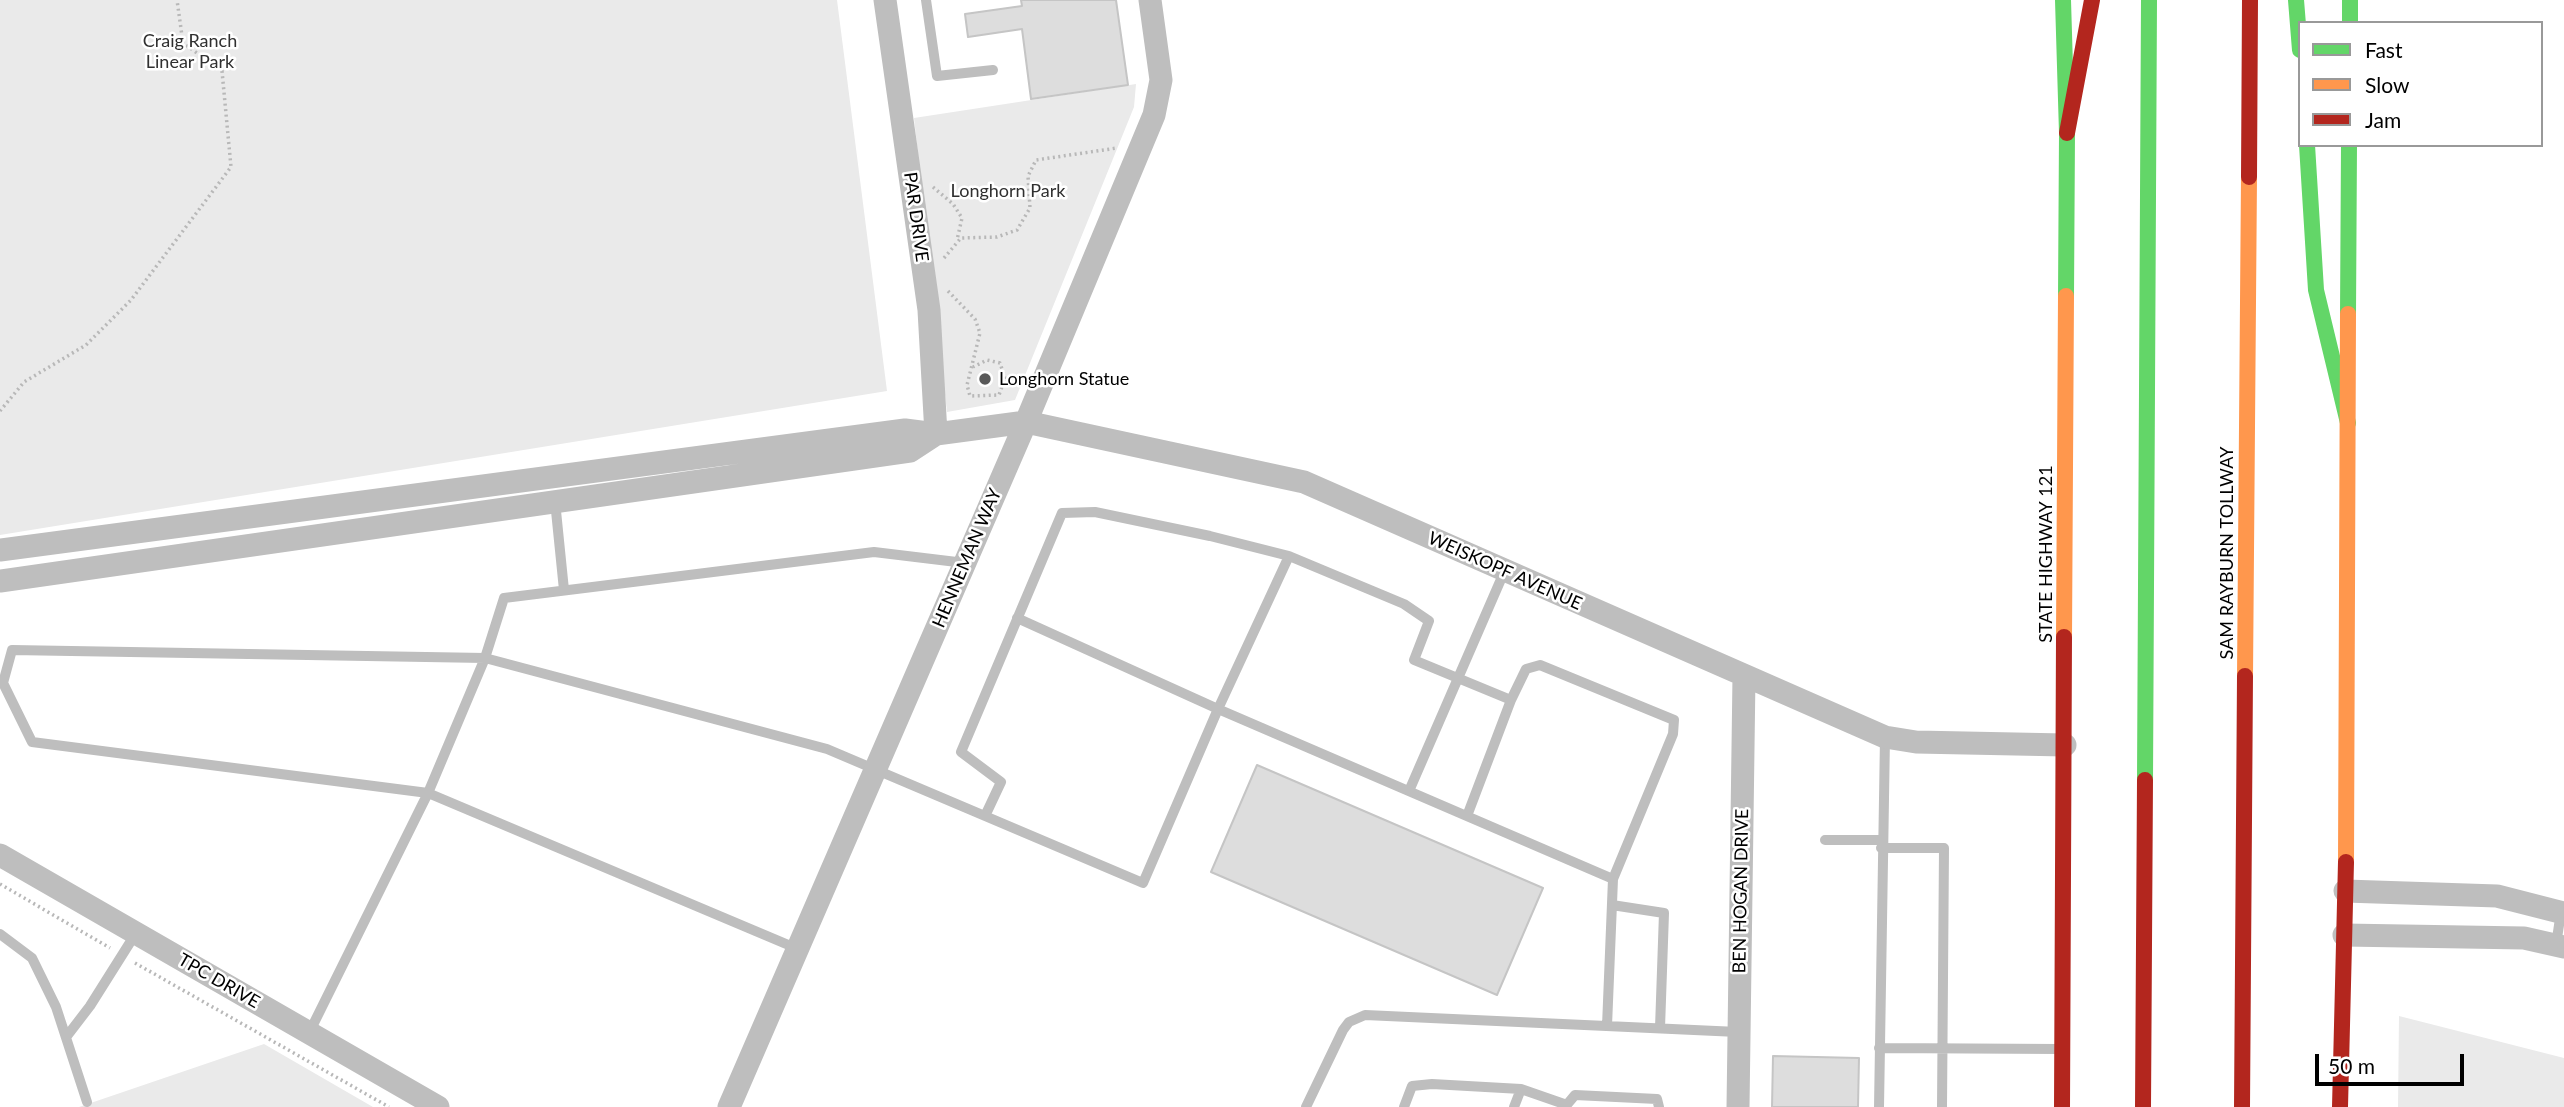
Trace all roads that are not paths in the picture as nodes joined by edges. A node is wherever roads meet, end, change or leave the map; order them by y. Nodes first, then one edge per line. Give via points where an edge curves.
1 (885, 0) edge
2 (926, 0) edge
3 (1150, 0) edge
4 (2063, 0) edge
5 (2092, 0) edge
6 (2149, 0) edge
7 (2250, 0) edge
8 (2296, 0) edge
9 (2350, 0) edge
10 (2350, 21) edge
11 (2298, 25) edge
12 (993, 70) dead end
13 (2067, 132) junction
14 (2307, 147) edge
15 (2349, 147) edge
16 (1026, 422) junction
17 (2348, 423) junction
18 (936, 434) junction
19 (555, 501) junction
20 (0, 550) edge
21 (1289, 556) junction
22 (965, 563) junction
23 (1505, 570) junction
24 (0, 581) edge
25 (564, 590) junction
26 (1017, 618) junction
27 (485, 658) junction
28 (1744, 676) junction
29 (1458, 678) junction
30 (1, 682) edge
31 (1511, 700) junction
32 (1218, 709) junction
33 (1885, 737) junction
34 (2065, 745) junction
35 (875, 770) junction
36 (1409, 791) junction
37 (428, 793) junction
38 (985, 816) junction
39 (1466, 816) junction
40 (1825, 840) dead end
41 (1881, 844) junction
42 (0, 855) edge
43 (1613, 879) junction
44 (2345, 891) junction
45 (1612, 905) junction
46 (2563, 912) edge
47 (136, 933) junction
48 (0, 934) edge
49 (2344, 935) junction
50 (2560, 946) edge
51 (798, 949) junction
52 (1607, 1026) junction
53 (1660, 1028) junction
54 (1738, 1032) junction
55 (309, 1033) junction
56 (66, 1035) junction
57 (1879, 1048) junction
58 (1942, 1048) junction
59 (2062, 1049) junction
60 (1521, 1089) junction
61 (87, 1102) dead end
62 (1566, 1106) edge
63 (438, 1107) edge
64 (729, 1107) edge
65 (1306, 1107) edge
66 (1404, 1107) edge
67 (1514, 1107) edge
68 (1659, 1107) edge
69 (1738, 1107) edge
70 (1879, 1107) edge
71 (1942, 1107) edge
72 (2062, 1107) edge
73 (2143, 1107) edge
74 (2242, 1107) edge
75 (2340, 1107) edge

1 - 18 street, PAR DRIVE via 929,310
2 - 12 lane via 937,76
3 - 16 street, HENNEMAN WAY via 1160,99
4 - 13 main road, STATE HIGHWAY 121
5 - 13 main road
6 - 73 main road
7 - 74 main road, SAM RAYBURN TOLLWAY
8 - 11 main road
9 - 10 main road
13 - 34 main road, STATE HIGHWAY 121
14 - 17 main road via 2316,290
15 - 17 main road
16 - 18 street, WEISKOPF AVENUE
16 - 22 street, HENNEMAN WAY
16 - 23 street, WEISKOPF AVENUE via 1304,482
17 - 44 main road
18 - 19 street via 909,450
18 - 20 street via 905,430
19 - 24 street
19 - 25 lane
21 - 26 lane via 1095,512 1062,513
21 - 29 lane via 1404,604 1429,621 1414,660
21 - 32 lane
22 - 25 lane via 874,552
22 - 35 street, HENNEMAN WAY
23 - 28 street, WEISKOPF AVENUE
23 - 29 lane
25 - 27 lane via 504,598
26 - 32 lane
26 - 38 lane via 961,752 1001,782
27 - 30 lane via 12,650
27 - 35 lane via 827,749
27 - 37 lane
28 - 33 street, WEISKOPF AVENUE
28 - 54 street, BEN HOGAN DRIVE
29 - 31 lane
29 - 36 lane
30 - 37 lane via 32,742
31 - 39 lane
31 - 43 lane via 1526,669 1540,665 1674,720
32 - 36 lane
32 - 38 lane via 1143,883
33 - 34 street, WEISKOPF AVENUE via 1916,743
33 - 41 lane
34 - 59 main road, STATE HIGHWAY 121
35 - 38 lane
35 - 51 street, HENNEMAN WAY
36 - 39 lane
37 - 51 lane
37 - 55 lane
39 - 43 lane
40 - 41 lane
41 - 57 lane
41 - 58 lane via 1944,848
42 - 47 street, TPC DRIVE
43 - 45 lane
44 - 46 street via 2497,896
44 - 49 main road
45 - 52 lane
45 - 53 lane via 1664,913
46 - 50 lane
47 - 55 street, TPC DRIVE
47 - 56 lane
48 - 56 lane via 32,957
49 - 50 street via 2524,938
49 - 75 main road
51 - 64 street, HENNEMAN WAY
52 - 53 lane
52 - 65 lane via 1365,1015 1343,1030
53 - 54 lane
54 - 69 street, BEN HOGAN DRIVE
55 - 63 street, TPC DRIVE
56 - 61 lane
57 - 58 lane
57 - 70 lane
58 - 59 lane
58 - 71 lane
59 - 72 main road, STATE HIGHWAY 121
60 - 62 lane
60 - 66 lane via 1412,1086
60 - 67 lane
62 - 68 lane via 1575,1095 1657,1099

